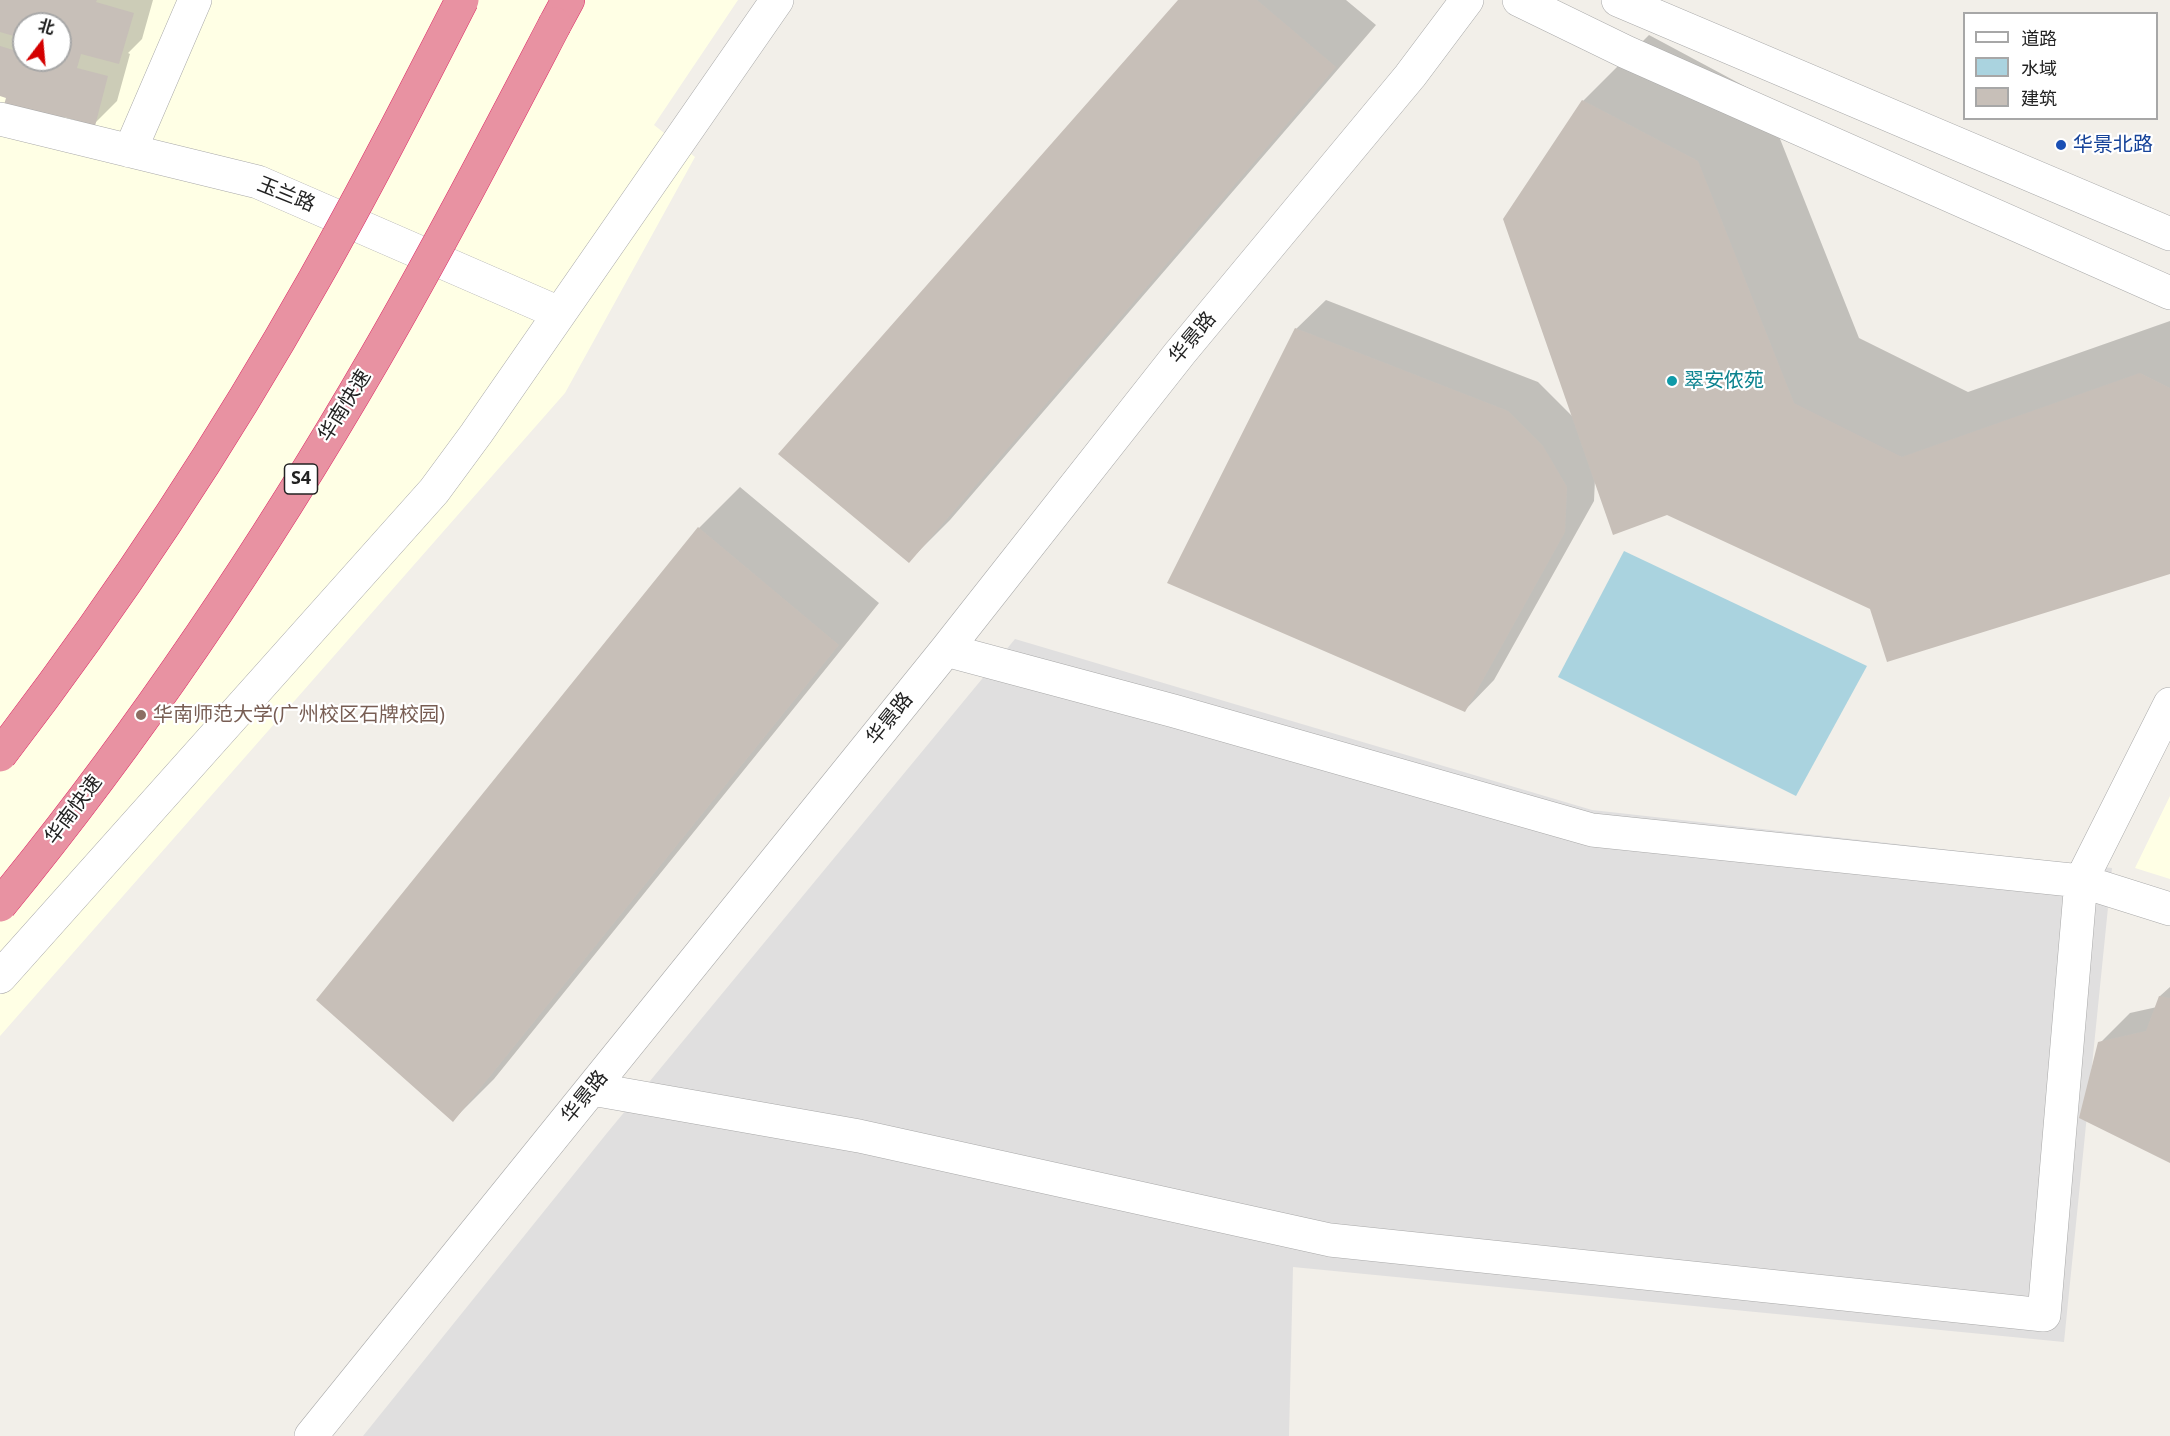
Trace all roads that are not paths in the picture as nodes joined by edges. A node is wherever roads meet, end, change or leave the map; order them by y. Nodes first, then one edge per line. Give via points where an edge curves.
1 (195, 0) edge
2 (462, 0) edge
3 (777, 0) edge
4 (1467, 0) edge
5 (1519, 0) edge
6 (1618, 0) edge
7 (561, 12) edge
8 (0, 119) edge
9 (130, 151) junction
10 (2170, 234) edge
11 (2170, 293) edge
12 (559, 313) junction
13 (946, 650) junction
14 (2170, 704) edge
15 (0, 755) edge
16 (2081, 881) junction
17 (0, 905) edge
18 (2170, 909) edge
19 (0, 977) edge
20 (592, 1089) junction
21 (311, 1436) edge

1 - 9 street
2 - 15 highway, bridge via 373,172 273,351 127,580
3 - 12 street
4 - 13 street, 华景路 via 1410,76 1180,353
5 - 11 street via 1626,52
6 - 10 street
7 - 17 highway, 华南快速 / S4, bridge via 381,347 262,541 161,691
8 - 9 street, 玉兰路
9 - 12 street, 玉兰路 via 258,182
12 - 19 street via 434,490
13 - 16 street via 1592,830
13 - 20 street, 华景路
14 - 16 street
16 - 18 street
16 - 20 street via 2044,1314 1330,1240 859,1136
20 - 21 street, 华景路

